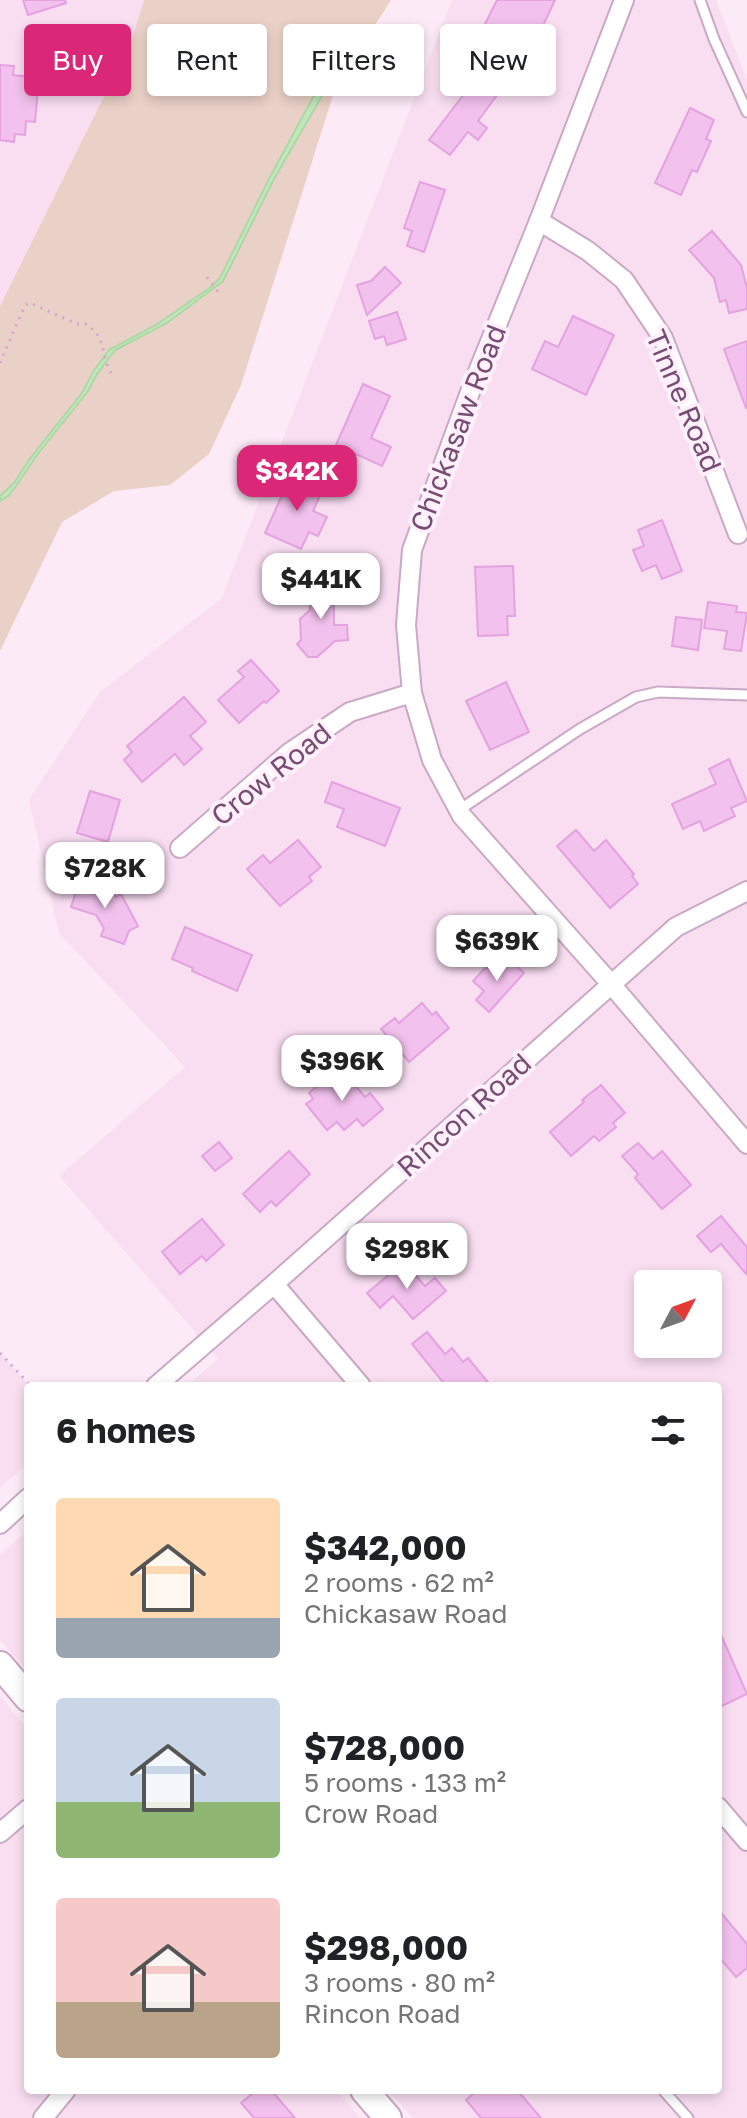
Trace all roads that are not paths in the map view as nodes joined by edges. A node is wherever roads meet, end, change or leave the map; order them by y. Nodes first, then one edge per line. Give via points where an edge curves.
1 (624, 0) edge
2 (700, 0) edge
3 (747, 112) edge
4 (539, 221) junction
5 (742, 536) edge
6 (412, 693) junction
7 (747, 695) edge
8 (459, 810) junction
9 (180, 848) dead end
10 (747, 891) edge
11 (611, 984) junction
12 (747, 1144) edge
13 (274, 1284) junction
14 (161, 1382) edge
15 (358, 1382) edge
16 (24, 1502) edge
17 (0, 1524) edge
18 (0, 1665) edge
19 (24, 1693) edge
20 (24, 1812) edge
21 (722, 1812) edge
22 (0, 1833) edge
23 (747, 1841) edge
24 (63, 2094) edge
25 (367, 2094) edge
26 (667, 2094) edge
27 (43, 2118) edge
28 (388, 2118) edge
29 (688, 2118) edge

1 - 4 street, Chickasaw Road
2 - 3 lane
4 - 5 street, Tinne Road via 624,280 663,338
4 - 6 street, Chickasaw Road via 412,550 406,625
6 - 8 street, Chickasaw Road via 432,760
6 - 9 street, Crow Road via 350,712 289,753
7 - 8 lane via 658,692 636,697
8 - 11 street, Chickasaw Road
10 - 11 street, Rincon Road via 676,927
11 - 12 street, Chickasaw Road
11 - 13 street, Rincon Road
13 - 14 street, Rincon Road
13 - 15 street
16 - 17 street
18 - 19 street
20 - 22 street
21 - 23 street
24 - 27 street
25 - 28 street
26 - 29 lane

